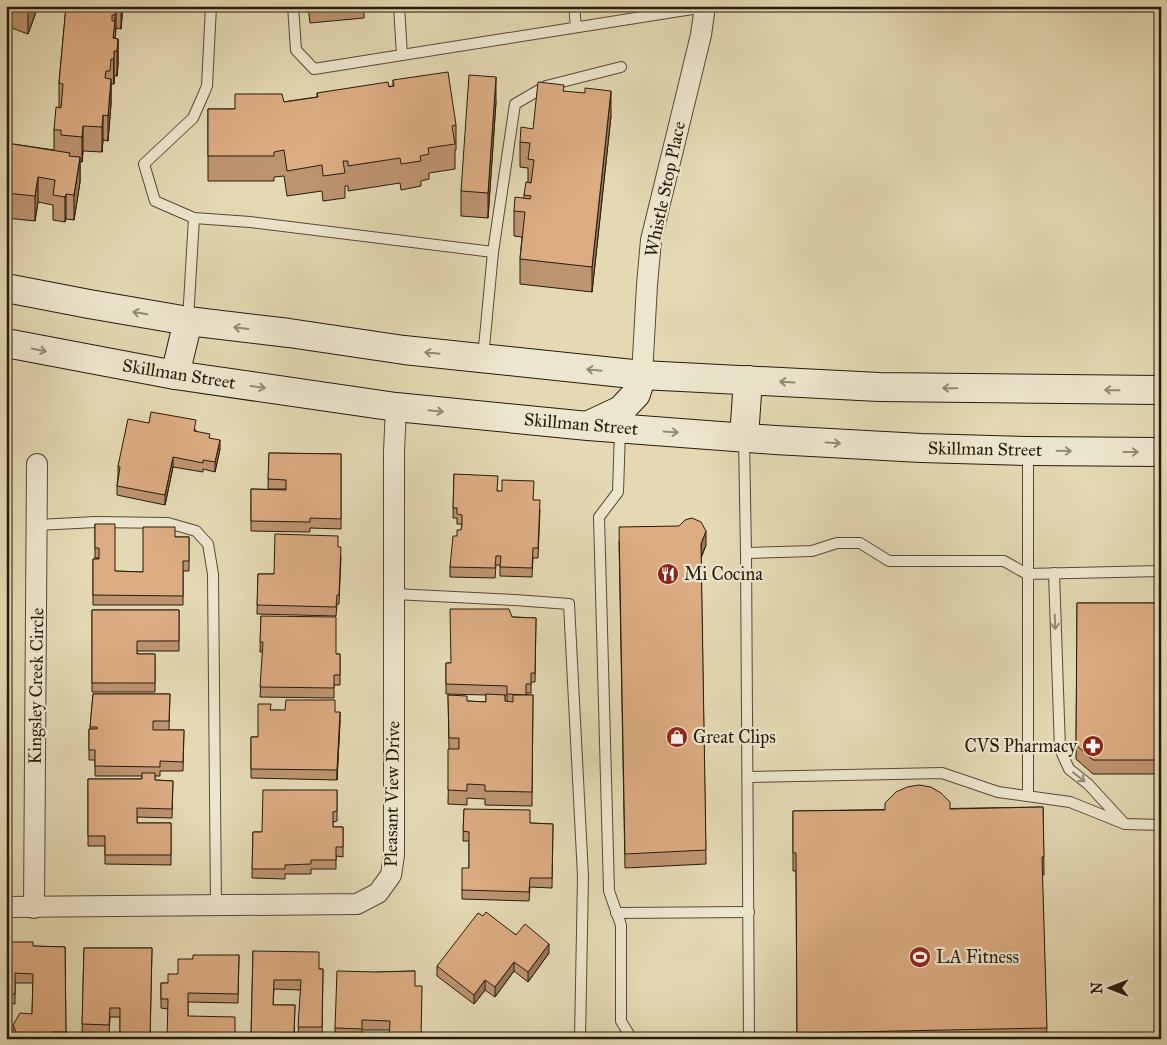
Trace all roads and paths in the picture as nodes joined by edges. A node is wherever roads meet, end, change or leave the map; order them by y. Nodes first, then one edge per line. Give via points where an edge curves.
1 (211, 6) edge
2 (293, 6) edge
3 (400, 6) edge
4 (574, 6) edge
5 (705, 6) edge
6 (576, 27) junction
7 (402, 55) junction
8 (621, 67) dead end
9 (194, 218) junction
10 (492, 252) junction
11 (6, 288) edge
12 (188, 321) junction
13 (6, 343) edge
14 (483, 358) junction
15 (175, 374) junction
16 (642, 375) junction
17 (748, 380) junction
18 (1161, 390) edge
19 (396, 407) junction
20 (588, 426) junction
21 (620, 428) junction
22 (744, 437) junction
23 (1028, 450) junction
24 (1161, 452) edge
25 (37, 464) dead end
26 (37, 525) junction
27 (746, 553) junction
28 (1161, 571) edge
29 (1054, 573) junction
30 (1027, 574) junction
31 (394, 594) junction
32 (748, 777) junction
33 (1028, 796) junction
34 (1125, 824) junction
35 (1161, 825) edge
36 (216, 905) junction
37 (6, 907) edge
38 (34, 908) junction
39 (748, 912) junction
40 (616, 913) junction
41 (580, 1039) edge
42 (634, 1039) edge
43 (749, 1039) edge

1 - 9 lane via 207,86 193,118 144,164 155,201
2 - 7 lane via 296,50 314,69
3 - 7 lane
4 - 6 lane
5 - 6 lane
5 - 16 street, Whistle Stop Place via 701,35 651,240
6 - 7 lane
8 - 10 lane via 546,86 515,104
9 - 10 lane
9 - 12 lane
10 - 14 lane
12 -> 11 main road
14 -> 12 main road
12 - 15 main road
13 -> 15 main road, Skillman Street
16 -> 14 main road
15 -> 19 main road, Skillman Street
16 - 17 main road
16 - 20 main road via 636,394 621,410
18 -> 17 main road via 880,388
17 - 22 main road
19 -> 20 main road, Skillman Street
19 - 31 street, Pleasant View Drive
20 - 21 main road, Skillman Street
21 -> 22 main road, Skillman Street
21 - 40 lane via 618,492 599,517 609,891
22 -> 23 main road, Skillman Street via 921,448
22 - 27 lane
23 -> 24 main road, Skillman Street
23 - 30 lane
25 - 26 street, Kingsley Creek Circle
26 - 36 lane via 168,523 196,531 208,544 213,574
26 - 38 street, Kingsley Creek Circle
27 - 30 lane via 812,551 836,543 860,542 888,561 1004,561
27 - 32 lane
28 - 29 lane
29 - 30 lane
29 -> 34 lane via 1060,749 1069,769 1088,784
30 - 33 lane
31 - 36 street, Pleasant View Drive via 394,855 390,875 378,893 357,904
31 - 41 lane via 568,604 583,876
32 - 33 lane via 942,773 998,792
32 - 39 lane
33 - 34 lane via 1070,802
34 - 35 lane
36 - 38 street, Pleasant View Drive
37 - 38 street, Pleasant View Drive
39 - 40 lane
39 - 43 lane
40 - 42 lane via 620,925 621,1021

